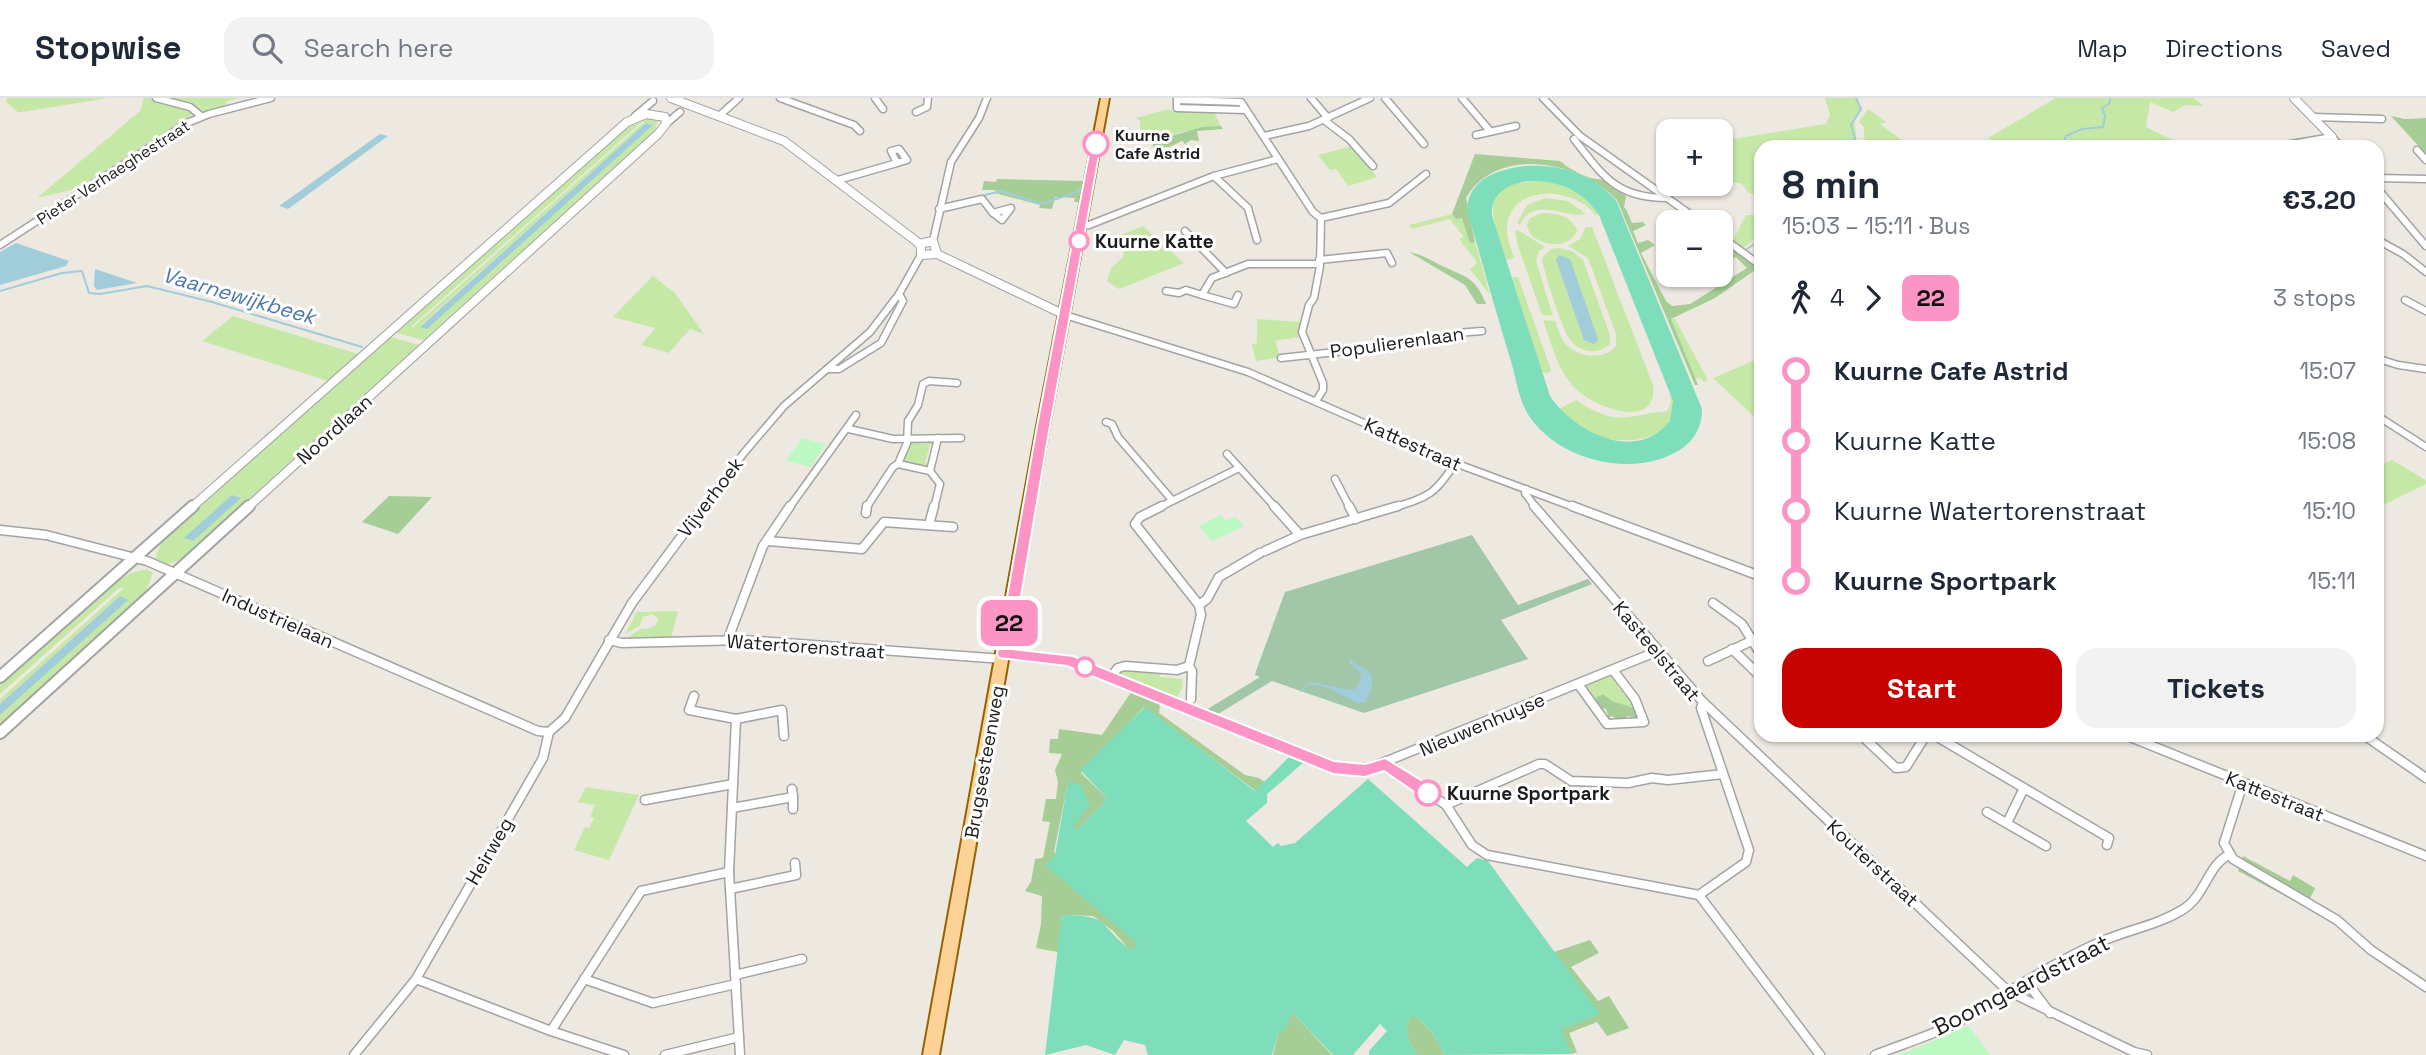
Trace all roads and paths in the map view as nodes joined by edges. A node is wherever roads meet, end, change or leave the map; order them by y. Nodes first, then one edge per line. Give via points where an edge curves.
1 (156, 98) edge
2 (271, 98) edge
3 (671, 98) edge
4 (738, 98) edge
5 (780, 98) edge
6 (875, 98) edge
7 (928, 98) edge
8 (987, 98) edge
9 (1105, 98) edge
10 (1311, 98) edge
11 (1370, 98) edge
12 (1385, 98) edge
13 (1462, 98) edge
14 (1543, 98) edge
15 (2294, 98) edge
16 (1177, 99) edge
17 (653, 101) dead end
18 (883, 109) dead end
19 (680, 112) dead end
20 (916, 112) dead end
21 (201, 116) junction
22 (635, 116) junction
23 (719, 116) junction
24 (2313, 117) junction
25 (1326, 119) junction
26 (2382, 119) dead end
27 (667, 123) junction
28 (1516, 126) dead end
29 (860, 131) dead end
30 (1490, 131) junction
31 (1476, 135) dead end
32 (1264, 136) junction
33 (2332, 137) junction
34 (1574, 139) dead end
35 (2315, 140) edge
36 (2335, 140) edge
37 (1424, 144) dead end
38 (2417, 150) dead end
39 (1278, 159) junction
40 (2426, 160) edge
41 (898, 163) dead end
42 (1373, 166) dead end
43 (1426, 174) dead end
44 (1214, 176) junction
45 (2384, 178) edge
46 (2426, 179) edge
47 (838, 180) junction
48 (2384, 196) edge
49 (1668, 198) junction
50 (939, 209) junction
51 (1684, 210) edge
52 (993, 213) dead end
53 (1321, 218) junction
54 (1082, 223) junction
55 (1185, 232) dead end
56 (933, 240) junction
57 (1257, 240) dead end
58 (2384, 243) edge
59 (1, 244) edge
60 (919, 244) junction
61 (1733, 245) edge
62 (2426, 246) edge
63 (937, 254) junction
64 (921, 255) junction
65 (1754, 261) edge
66 (1319, 262) junction
67 (1392, 263) dead end
68 (2424, 270) edge
69 (1226, 273) junction
70 (1166, 291) dead end
71 (899, 294) junction
72 (1202, 295) junction
73 (1238, 295) dead end
74 (2405, 300) dead end
75 (2426, 311) edge
76 (1065, 314) junction
77 (1482, 331) dead end
78 (1312, 354) junction
79 (1281, 358) dead end
80 (2384, 361) edge
81 (829, 369) junction
82 (2426, 369) edge
83 (957, 383) dead end
84 (1316, 401) junction
85 (856, 415) dead end
86 (2384, 420) edge
87 (1106, 422) dead end
88 (849, 429) junction
89 (907, 437) junction
90 (938, 438) junction
91 (961, 438) dead end
92 (2426, 447) edge
93 (1227, 454) dead end
94 (1455, 463) junction
95 (898, 464) junction
96 (1239, 468) junction
97 (930, 471) junction
98 (1335, 479) dead end
99 (1526, 489) junction
100 (1172, 500) junction
101 (866, 513) dead end
102 (1356, 519) junction
103 (929, 525) junction
104 (953, 527) dead end
105 (0, 530) edge
106 (1300, 535) junction
107 (768, 541) junction
108 (135, 557) junction
109 (175, 573) junction
110 (1754, 574) edge
111 (1713, 603) dead end
112 (1199, 605) junction
113 (727, 639) junction
114 (609, 640) junction
115 (1752, 641) junction
116 (1754, 644) edge
117 (1732, 649) junction
118 (1658, 651) junction
119 (1004, 657) junction
120 (1708, 661) dead end
121 (1189, 666) junction
122 (1613, 670) junction
123 (1754, 670) edge
124 (0, 677) edge
125 (1110, 678) junction
126 (1578, 684) junction
127 (694, 696) dead end
128 (1191, 699) dead end
129 (1703, 702) junction
130 (736, 719) junction
131 (549, 732) junction
132 (0, 733) edge
133 (784, 736) dead end
134 (1868, 742) edge
135 (1922, 742) edge
136 (1946, 742) edge
137 (2142, 742) edge
138 (2374, 742) edge
139 (1385, 764) junction
140 (1723, 774) junction
141 (2426, 779) edge
142 (2244, 783) junction
143 (733, 784) junction
144 (2024, 788) junction
145 (645, 800) dead end
146 (1446, 805) junction
147 (732, 808) junction
148 (793, 809) dead end
149 (1987, 812) dead end
150 (2007, 823) junction
151 (2111, 838) dead end
152 (2046, 846) dead end
153 (2229, 855) junction
154 (2426, 856) edge
155 (795, 863) dead end
156 (729, 872) junction
157 (730, 889) junction
158 (1699, 895) junction
159 (802, 959) dead end
160 (416, 979) junction
161 (584, 979) junction
162 (735, 980) junction
163 (2026, 981) junction
164 (2426, 987) edge
165 (2008, 991) junction
166 (2050, 1013) junction
167 (551, 1031) junction
168 (739, 1037) junction
169 (354, 1055) edge
170 (624, 1055) edge
171 (665, 1055) edge
172 (740, 1055) edge
173 (931, 1055) edge
174 (1820, 1055) edge
175 (1875, 1055) edge
176 (2147, 1055) edge

1 - 21 street via 190,107
2 - 21 street, Pieter Verhaeghestraat
3 - 23 street
4 - 23 street
5 - 29 street
6 - 18 street
7 - 20 street via 927,107
8 - 50 street via 951,162
9 - 54 main road, Brugsesteenweg
10 - 25 street
11 - 25 street
12 - 37 street
13 - 30 street
14 - 49 street via 1580,136
15 - 24 street
16 - 32 street via 1177,108 1246,110
17 - 22 street, Noordlaan
19 - 27 street, Noordlaan
21 - 59 street, Pieter Verhaeghestraat
22 - 27 street via 657,114
22 - 108 street, Noordlaan
23 - 47 street via 784,141
24 - 26 street
24 - 33 street
25 - 32 street
25 - 42 street
27 - 109 street, Noordlaan
28 - 30 street
30 - 31 street
32 - 39 street
33 - 35 street
33 - 36 street
34 - 49 street via 1618,191
38 - 40 street
39 - 44 street
39 - 53 street
41 - 47 street
43 - 53 street via 1389,203
44 - 54 street via 1089,225
44 - 57 street via 1254,214
45 - 46 street
47 - 60 street
48 - 62 street
49 - 51 street
50 - 52 street via 982,199
50 - 56 street
53 - 66 street
54 - 76 main road, Brugsesteenweg
55 - 69 street
56 - 60 street
56 - 63 street
58 - 68 street
60 - 64 street
61 - 65 street
63 - 64 street
63 - 76 street
64 - 71 street, Vijverhoek
66 - 67 street via 1387,253
66 - 69 street via 1248,264
66 - 78 street via 1314,298 1302,328
69 - 72 street via 1212,278
70 - 72 street via 1180,293 1189,287
71 - 81 street, Vijverhoek via 870,332
71 - 81 street, Vijverhoek via 903,301 886,338 839,369
72 - 73 street via 1234,304
74 - 75 street
76 - 84 street, Kattestraat via 1229,365
76 - 119 main road, Brugsesteenweg
77 - 78 street, Populierenlaan via 1428,342
78 - 79 street, Populierenlaan
78 - 84 street via 1323,383
80 - 82 street
81 - 114 street, Vijverhoek via 761,430
83 - 89 street via 923,384 908,421
84 - 94 street, Kattestraat
85 - 88 street
86 - 92 street
87 - 100 street
88 - 89 street via 892,439
88 - 107 street via 827,452
89 - 90 street
89 - 95 street
90 - 91 street
90 - 97 street
93 - 96 street
94 - 99 street, Kattestraat
94 - 102 street via 1435,492 1423,499
95 - 97 street
95 - 101 street
96 - 100 street
96 - 106 street
97 - 103 street via 940,484
98 - 102 street
99 - 110 street, Kattestraat
99 - 118 street, Kasteelstraat via 1530,501
100 - 112 street via 1140,517 1135,527
102 - 106 street
103 - 104 street
103 - 107 street via 884,522 862,549
105 - 108 street, Industrielaan via 46,535
106 - 112 street via 1219,577
107 - 113 street
108 - 109 street, Industrielaan
108 - 124 street, Noordlaan
109 - 131 street, Industrielaan
109 - 132 street, Noordlaan
111 - 115 street via 1724,607
112 - 121 street via 1201,615
113 - 114 street, Watertorenstraat
113 - 119 street, Watertorenstraat
114 - 131 street, Heirweg via 564,720
115 - 116 street
115 - 117 street
117 - 120 street
117 - 123 street
118 - 122 street, Nieuwenhuyse
118 - 129 street, Kasteelstraat
119 - 125 street, Nieuwenhuyse via 1068,661
119 - 173 main road, Brugsesteenweg
121 - 125 street via 1177,670 1125,666
121 - 128 street
122 - 126 street, Nieuwenhuyse
122 - 126 street via 1635,699 1644,722 1607,724
125 - 139 street, Nieuwenhuyse via 1333,767 1365,771
126 - 139 street, Nieuwenhuyse
127 - 130 street via 689,710
129 - 140 street, Kasteelstraat via 1701,708
129 - 165 street, Kouterstraat
130 - 133 street via 782,706
130 - 143 street
131 - 160 street, Heirweg via 543,758
134 - 135 street via 1896,768 1906,767
136 - 144 street
137 - 142 street, Kattestraat
138 - 141 street
139 - 146 street
140 - 146 street via 1617,783 1586,778 1571,781 1539,764
140 - 158 street, Kasteelstraat via 1746,837 1748,856
142 - 153 street via 2224,843
142 - 154 street, Kattestraat
143 - 145 street
143 - 147 street
144 - 150 street
144 - 151 street
146 - 158 street via 1472,845 1488,855
147 - 148 street via 793,793
147 - 156 street
149 - 150 street
150 - 152 street
153 - 163 street, Boomgaardstraat via 2220,859 2201,894 2185,909 2099,942
153 - 164 street via 2344,925 2371,950
155 - 157 street via 796,875
156 - 157 street
156 - 161 street via 641,891
157 - 162 street
158 - 174 street
159 - 162 street
160 - 167 street
160 - 169 street, Heirweg
161 - 162 street via 653,1003
161 - 167 street
162 - 168 street
163 - 165 street, Boomgaardstraat
163 - 166 street, Kouterstraat
165 - 166 street, Kouterstraat
165 - 175 street, Boomgaardstraat via 1966,1017
166 - 176 street, Kouterstraat
167 - 170 street
168 - 171 street
168 - 172 street

